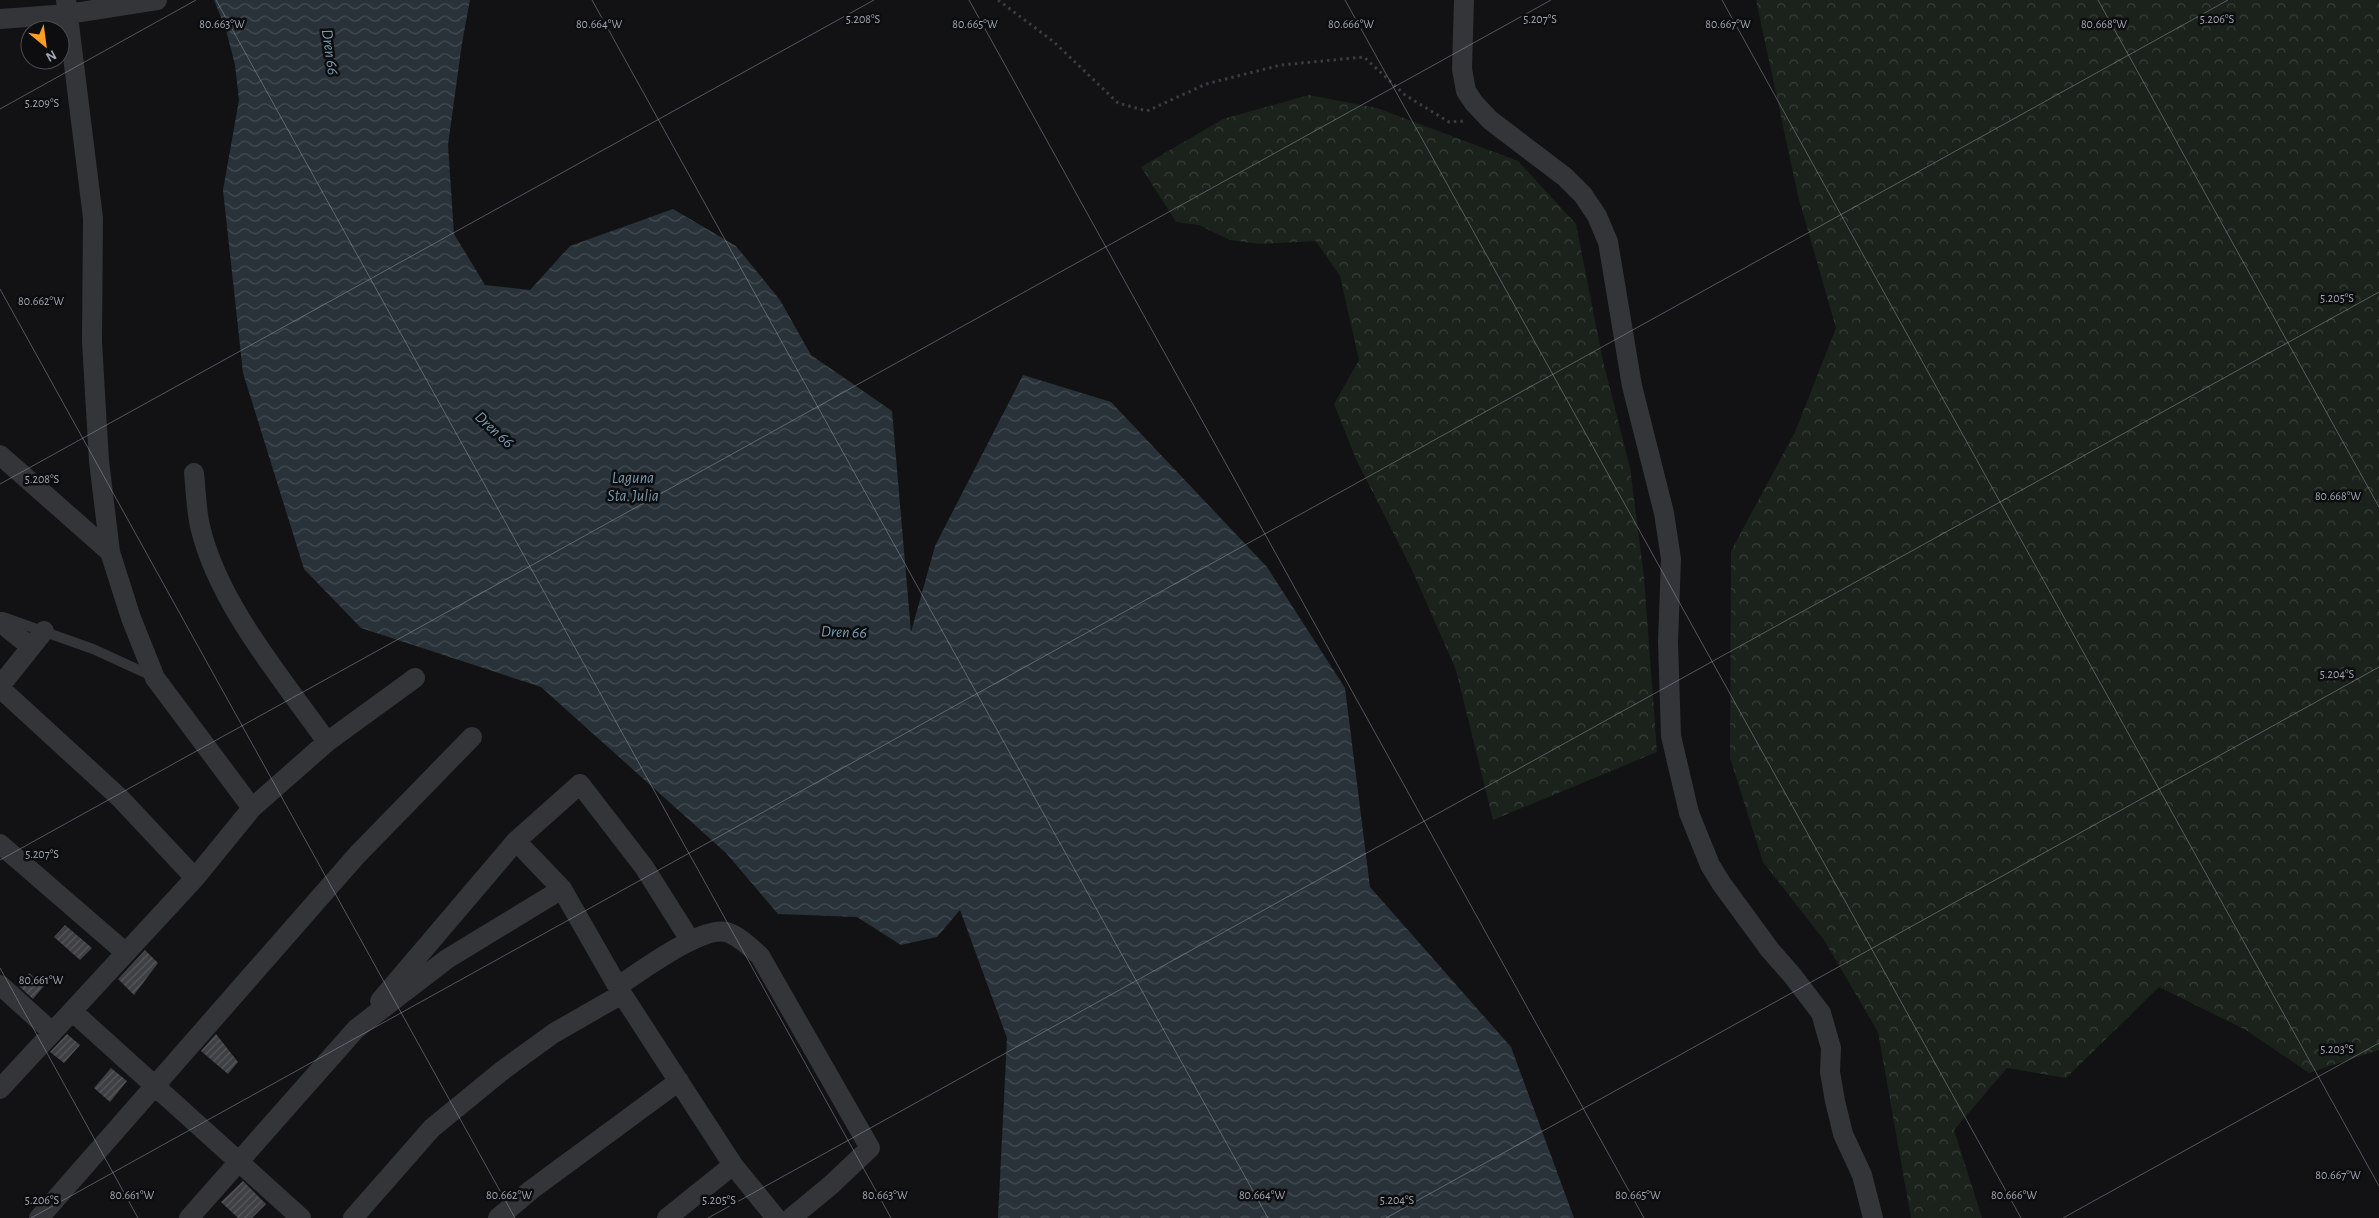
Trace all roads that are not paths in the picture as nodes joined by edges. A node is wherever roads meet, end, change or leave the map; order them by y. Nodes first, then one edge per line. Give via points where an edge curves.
1 (157, 0) edge
2 (1464, 0) edge
3 (67, 7) edge
4 (0, 19) edge
5 (0, 455) edge
6 (194, 473) dead end
7 (110, 552) junction
8 (0, 616) edge
9 (0, 622) edge
10 (44, 631) junction
11 (31, 648) junction
12 (155, 678) junction
13 (415, 678) dead end
14 (0, 687) edge
15 (472, 736) dead end
16 (327, 742) junction
17 (252, 808) junction
18 (516, 841) junction
19 (0, 844) edge
20 (195, 878) junction
21 (562, 889) junction
22 (690, 940) junction
23 (126, 953) junction
24 (0, 985) edge
25 (620, 990) junction
26 (72, 1012) junction
27 (356, 1029) junction
28 (52, 1032) junction
29 (679, 1081) junction
30 (155, 1087) junction
31 (0, 1089) edge
32 (238, 1162) junction
33 (733, 1165) junction
34 (39, 1218) edge
35 (189, 1218) edge
36 (301, 1218) edge
37 (353, 1218) edge
38 (498, 1218) edge
39 (667, 1218) edge
40 (776, 1218) edge
41 (791, 1218) edge
42 (1874, 1218) edge

1 - 3 street
2 - 42 street via 1462,69 1466,91 1490,120 1565,177 1583,195 1608,242 1632,386 1664,513 1670,550 1668,642 1672,736 1689,813 1710,865 1721,883 1821,1013 1830,1048 1835,1101
3 - 4 street
3 - 7 street via 93,218 92,342 99,461
5 - 7 street
6 - 16 street via 200,525 218,577 258,643
7 - 12 street
8 - 10 lane
9 - 11 street
10 - 11 street
10 - 12 lane via 94,649
11 - 14 street
12 - 17 street
13 - 16 street
14 - 20 street via 120,798
15 - 30 street via 357,855
16 - 17 street
17 - 20 street
18 - 21 street
18 - 22 street via 580,784 644,867
18 - 27 street
19 - 23 street
20 - 23 street
21 - 25 street
21 - 27 street via 448,959
22 - 25 street
22 - 41 street via 709,932 726,932 760,956 870,1148
23 - 26 street
24 - 28 street
25 - 29 street
25 - 37 street via 503,1070 432,1128
26 - 28 street
26 - 30 street
27 - 32 street
28 - 31 street
29 - 33 street
29 - 38 street
30 - 32 street
30 - 34 street
32 - 35 street
32 - 36 street
33 - 39 street
33 - 40 street

